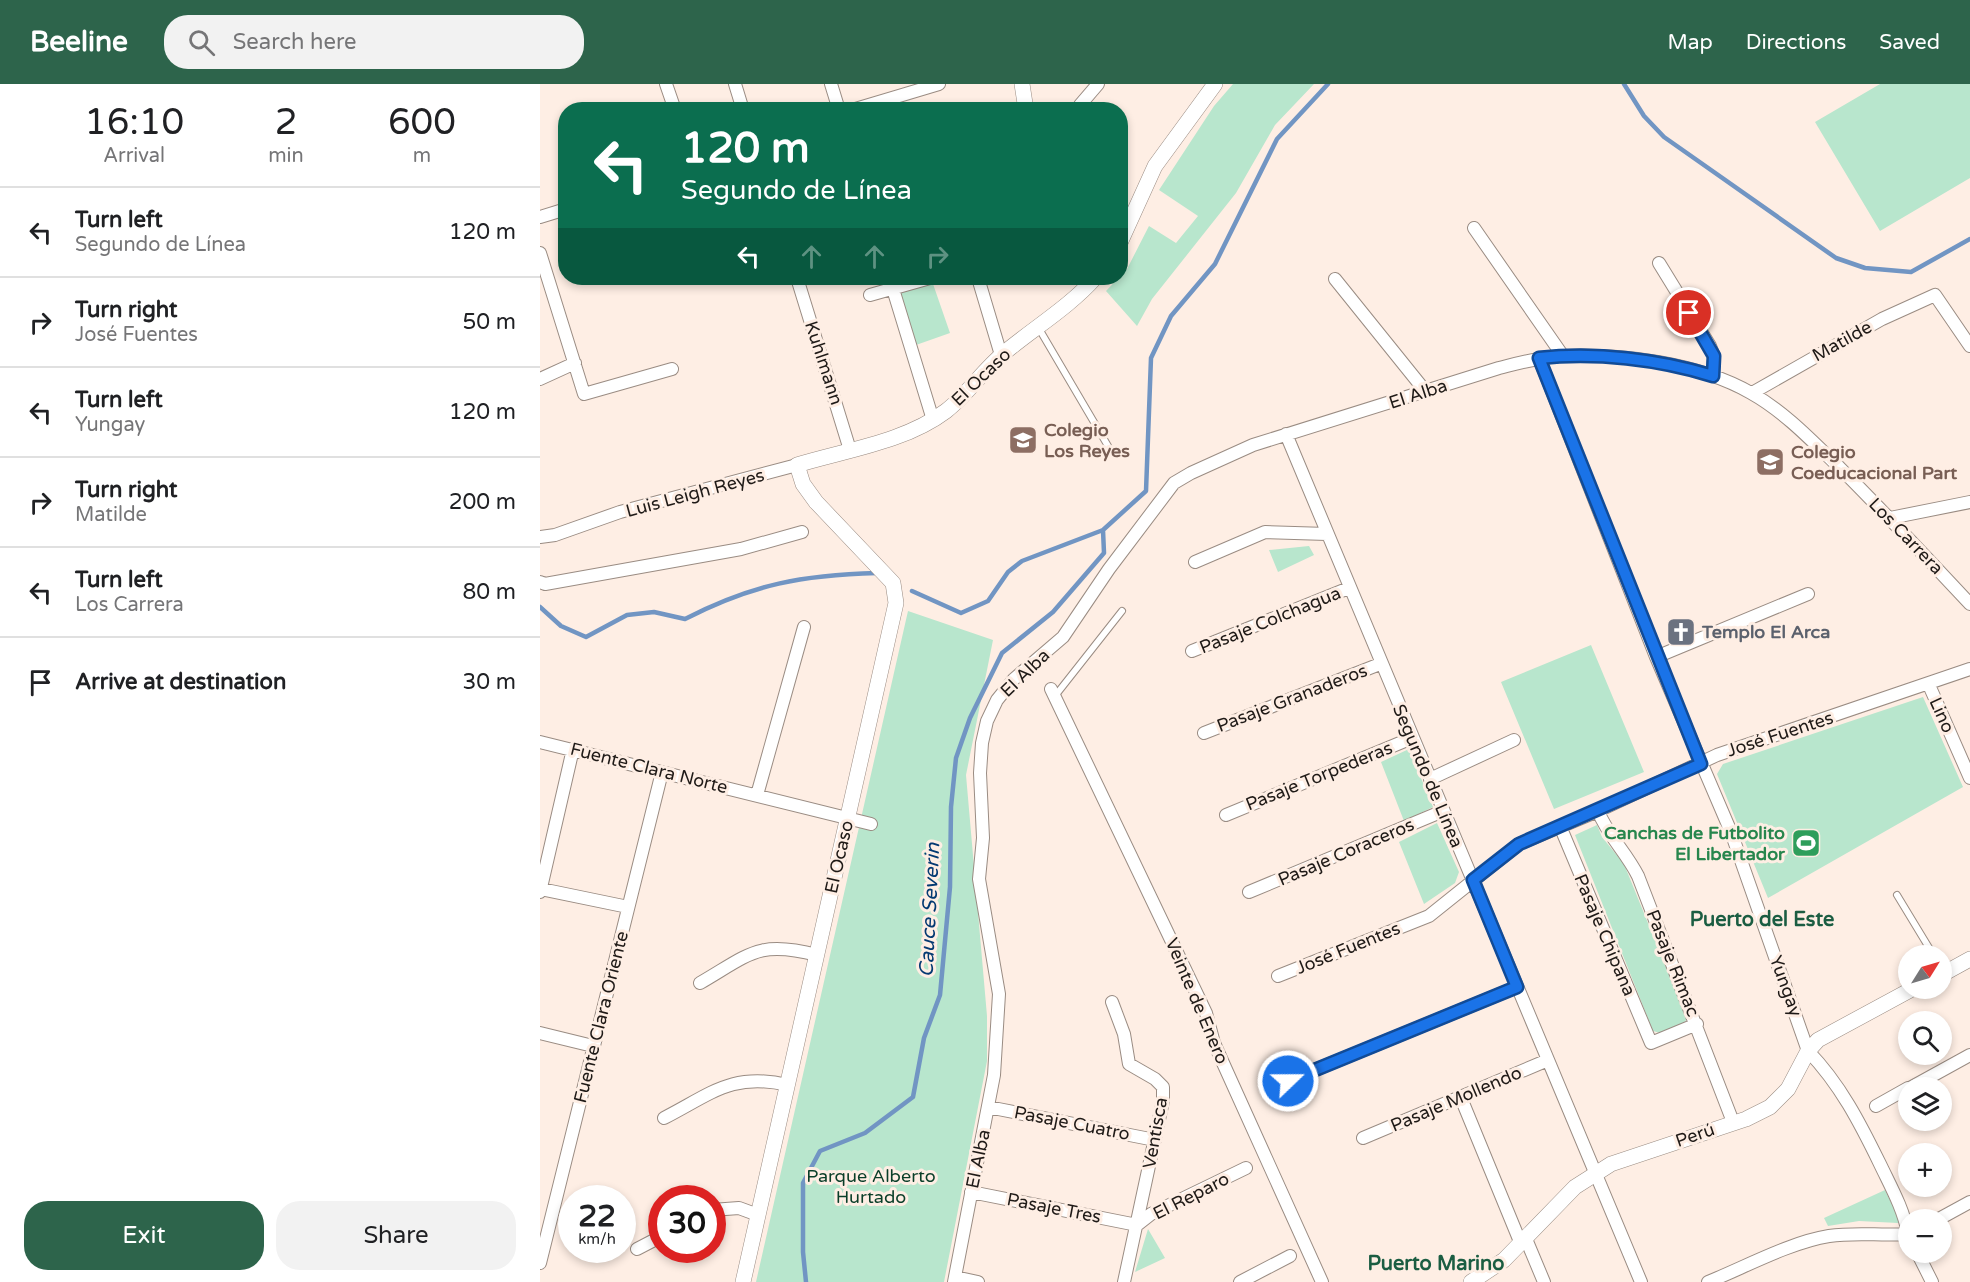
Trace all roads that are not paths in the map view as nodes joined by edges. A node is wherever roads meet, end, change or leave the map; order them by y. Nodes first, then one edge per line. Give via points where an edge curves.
1 (666, 84) edge
2 (735, 84) edge
3 (831, 84) edge
4 (1022, 84) edge
5 (1098, 84) edge
6 (1215, 84) edge
7 (933, 85) edge
8 (672, 102) edge
9 (741, 102) edge
10 (837, 102) edge
11 (878, 102) edge
12 (1025, 102) edge
13 (1083, 102) edge
14 (558, 211) edge
15 (540, 217) edge
16 (1128, 225) edge
17 (1474, 228) dead end
18 (540, 253) edge
19 (1659, 263) dead end
20 (1335, 279) dead end
21 (799, 285) edge
22 (906, 285) edge
23 (980, 285) edge
24 (1089, 285) edge
25 (892, 289) junction
26 (870, 295) dead end
27 (1037, 327) junction
28 (1970, 346) edge
29 (1001, 355) junction
30 (1563, 356) junction
31 (1539, 358) junction
32 (575, 363) junction
33 (672, 369) dead end
34 (1713, 376) junction
35 (540, 379) edge
36 (1426, 392) junction
37 (1752, 393) junction
38 (933, 420) junction
39 (1286, 434) junction
40 (1108, 446) dead end
41 (850, 450) junction
42 (797, 465) junction
43 (1970, 502) edge
44 (1890, 518) junction
45 (802, 532) dead end
46 (1327, 534) junction
47 (540, 537) edge
48 (1195, 562) dead end
49 (540, 582) edge
50 (1349, 588) junction
51 (1808, 594) dead end
52 (1970, 604) edge
53 (1122, 611) dead end
54 (804, 627) dead end
55 (1192, 651) dead end
56 (1656, 657) junction
57 (1380, 664) junction
58 (1970, 669) edge
59 (1929, 685) junction
60 (1053, 692) joint
61 (1204, 733) dead end
62 (1412, 738) junction
63 (1514, 740) dead end
64 (540, 742) edge
65 (573, 749) junction
66 (1701, 764) junction
67 (662, 772) junction
68 (1970, 778) edge
69 (1430, 779) junction
70 (758, 795) junction
71 (1598, 810) junction
72 (1443, 811) junction
73 (1226, 815) dead end
74 (848, 817) junction
75 (871, 824) dead end
76 (1560, 826) junction
77 (1473, 880) junction
78 (540, 890) edge
79 (1249, 892) dead end
80 (1898, 895) dead end
81 (628, 908) junction
82 (1928, 945) edge
83 (817, 955) junction
84 (1970, 959) edge
85 (1952, 967) edge
86 (1278, 976) dead end
87 (700, 983) dead end
88 (1517, 987) junction
89 (1898, 997) edge
90 (1112, 1002) dead end
91 (1697, 1024) junction
92 (540, 1034) edge
93 (1651, 1043) junction
94 (593, 1046) junction
95 (1639, 1048) dead end
96 (1808, 1051) junction
97 (1970, 1055) edge
98 (1548, 1060) junction
99 (1929, 1077) edge
100 (1288, 1081) dead end
101 (788, 1085) junction
102 (1898, 1094) edge
103 (1461, 1098) junction
104 (1876, 1106) dead end
105 (988, 1107) junction
106 (664, 1118) dead end
107 (1733, 1122) junction
108 (1364, 1138) dead end
109 (1155, 1140) junction
110 (1246, 1168) dead end
111 (1597, 1173) junction
112 (971, 1192) junction
113 (1970, 1202) edge
114 (726, 1209) edge
115 (1903, 1209) edge
116 (1952, 1212) edge
117 (758, 1215) junction
118 (1137, 1225) junction
119 (1898, 1235) edge
120 (1523, 1241) junction
121 (648, 1243) edge
122 (637, 1249) dead end
123 (1290, 1256) dead end
124 (540, 1263) edge
125 (1922, 1263) edge
126 (955, 1280) edge
127 (743, 1282) edge
128 (978, 1282) edge
129 (1124, 1282) edge
130 (1240, 1282) edge
131 (1322, 1282) edge
132 (1471, 1282) edge
133 (1544, 1282) edge
134 (1641, 1282) edge
135 (1708, 1282) edge
136 (1932, 1282) edge

1 - 8 street
2 - 9 street
3 - 10 street
4 - 12 street
5 - 13 street
6 - 16 street via 1155,166
7 - 11 street
14 - 15 street
17 - 30 street
18 - 32 street
19 - 34 street via 1710,346
20 - 36 street
21 - 41 street, Kuhlmann
22 - 25 street
23 - 29 street
24 - 27 street, El Ocaso
25 - 26 street
25 - 38 street
27 - 29 street, El Ocaso
27 - 40 lane
28 - 37 street, Matilde via 1935,295 1882,319
29 - 38 street, El Ocaso via 965,394
30 - 31 street
30 - 34 street via 1681,366
31 - 36 street, El Alba
31 - 56 street, Yungay
32 - 33 street via 584,394
32 - 35 street
34 - 37 street, Los Carrera
36 - 39 street, El Alba
37 - 44 street, Los Carrera via 1799,428
38 - 41 street, El Ocaso via 898,436
39 - 46 street, Segundo de Línea
39 - 105 street, El Alba via 1222,458 1174,483 1064,637 1014,680 997,700 987,721 980,773 983,838 979,879 999,994
41 - 42 street, Luis Leigh Reyes
42 - 47 street, Luis Leigh Reyes
42 - 74 street, El Ocaso via 803,484 816,502 893,583 896,603
43 - 44 street
44 - 52 street, Los Carrera
45 - 49 street via 741,549
46 - 48 street via 1265,532
46 - 50 street, Segundo de Línea
50 - 55 street, Pasaje Colchagua
50 - 57 street, Segundo de Línea
51 - 56 street
53 - 60 lane
54 - 70 street
56 - 66 street, Yungay
57 - 61 street, Pasaje Granaderos
57 - 62 street, Segundo de Línea
58 - 59 street, José Fuentes
59 - 66 street, José Fuentes via 1717,755
59 - 68 street, Lino
60 - 131 street, Veinte de Enero via 1206,1013 1214,1043
62 - 69 street, Segundo de Línea
62 - 73 street, Pasaje Torpederas
63 - 69 street
64 - 65 street, Fuente Clara Norte
65 - 67 street, Fuente Clara Norte
65 - 78 street
66 - 71 street, José Fuentes
66 - 96 street, Yungay via 1731,832
67 - 70 street, Fuente Clara Norte
67 - 81 street, Fuente Clara Oriente
69 - 72 street, Segundo de Línea
70 - 74 street, Fuente Clara Norte
71 - 76 street, José Fuentes
71 - 91 street, Pasaje Rimac via 1609,835 1638,876
72 - 77 street, Segundo de Línea
72 - 79 street, Pasaje Coraceros
74 - 75 street, Fuente Clara Norte
74 - 83 street, El Ocaso
76 - 77 street, José Fuentes via 1519,844
76 - 93 street, Pasaje Chipana
77 - 86 street, José Fuentes via 1429,916
77 - 88 street, Segundo de Línea
78 - 81 street
80 - 82 lane
81 - 94 street, Fuente Clara Oriente
83 - 87 street via 787,948 758,949
83 - 101 street, El Ocaso
84 - 85 street
88 - 98 street, Segundo de Línea
88 - 100 street
89 - 96 street, Perú via 1824,1036
90 - 109 street, Ventisca via 1124,1034 1129,1064 1163,1087
91 - 93 street
91 - 107 street, Pasaje Rimac
92 - 94 street
93 - 95 street
94 - 124 street, Fuente Clara Oriente
96 - 107 street, Perú via 1795,1079 1780,1098 1758,1113
96 - 115 street, Yungay via 1826,1069 1855,1113
97 - 99 street
98 - 103 street, Pasaje Mollendo
98 - 111 street, Segundo de Línea
101 - 106 street via 762,1079 731,1083
101 - 117 street, El Ocaso
102 - 104 street
103 - 108 street, Pasaje Mollendo
103 - 120 street
105 - 109 street, Pasaje Cuatro
105 - 112 street, El Alba
107 - 111 street, Perú via 1611,1164
109 - 118 street, Ventisca
110 - 118 street, El Reparo via 1151,1214
111 - 120 street, Perú via 1569,1193
111 - 134 street, Segundo de Línea
112 - 118 street, Pasaje Tres
112 - 126 street, El Alba
113 - 116 street
114 - 117 street via 739,1208
117 - 127 street, El Ocaso
118 - 129 street, Ventisca
119 - 135 street via 1827,1236
120 - 132 street, Perú via 1504,1260
120 - 133 street
121 - 122 street
123 - 130 street
125 - 136 street
126 - 128 street

